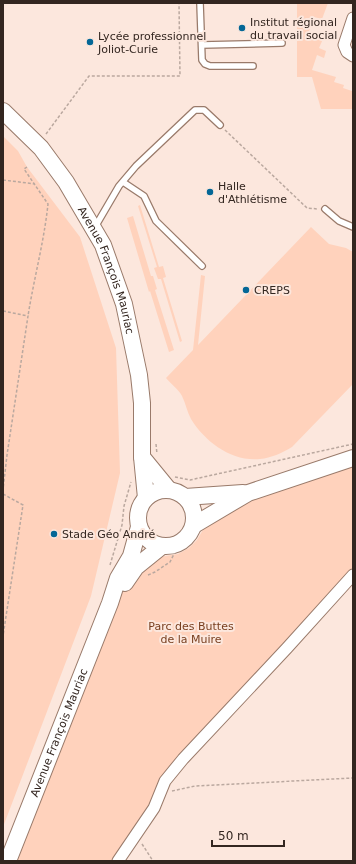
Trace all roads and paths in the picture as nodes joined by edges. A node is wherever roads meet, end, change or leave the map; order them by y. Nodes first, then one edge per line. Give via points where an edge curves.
1 (179, 3) edge
2 (200, 3) edge
3 (353, 18) edge
4 (282, 43) dead end
5 (202, 45) junction
6 (353, 56) edge
7 (253, 66) dead end
8 (3, 111) edge
9 (220, 125) joint
10 (37, 145) junction
11 (27, 167) dead end
12 (3, 180) edge
13 (123, 182) junction
14 (35, 184) junction
15 (325, 209) joint
16 (353, 227) edge
17 (94, 229) junction
18 (202, 266) dead end
19 (3, 310) edge
20 (28, 316) junction
21 (155, 438) dead end
22 (353, 444) edge
23 (142, 457) junction
24 (353, 458) edge
25 (159, 460) dead end
26 (131, 479) dead end
27 (175, 486) junction
28 (3, 490) edge
29 (248, 493) junction
30 (3, 494) edge
31 (146, 498) junction
32 (122, 525) dead end
33 (194, 525) junction
34 (139, 527) junction
35 (162, 546) junction
36 (353, 575) edge
37 (110, 603) junction
38 (3, 636) edge
39 (353, 778) edge
40 (160, 793) junction
41 (137, 835) junction
42 (8, 861) edge
43 (118, 861) edge
44 (153, 861) edge

1 - 10 path via 180,76 89,76
2 - 5 lane
3 - 6 street via 344,45 347,52
4 - 5 lane
5 - 7 lane via 202,60 205,64
8 - 10 street, Avenue François Mauriac
9 - 13 lane via 204,110 194,110
9 - 15 path via 307,208
10 - 17 street, Avenue François Mauriac via 66,182
11 - 14 path via 24,169
12 - 14 path
13 - 17 lane
13 - 18 lane via 144,196 156,221
14 - 20 path via 48,204
15 - 16 lane via 339,221
17 - 23 street, Avenue François Mauriac via 124,304 139,375
19 - 20 path
20 - 28 path via 6,455
21 - 25 path
22 - 27 path via 190,480 179,478
23 - 27 street
23 - 31 street, Avenue François Mauriac
24 - 29 street
26 - 32 path
27 - 29 street
27 - 31 street
27 - 33 street via 192,507
29 - 33 street
30 - 38 path via 23,505
31 - 34 street via 138,511
33 - 35 street via 191,533 179,544
34 - 35 street via 148,540
34 - 37 street, Avenue François Mauriac via 131,556 118,578
35 - 37 street, Avenue François Mauriac via 136,568
36 - 40 street via 183,759 165,781
37 - 42 street, Avenue François Mauriac
39 - 40 path via 195,786
40 - 41 street
41 - 43 street
41 - 44 path

